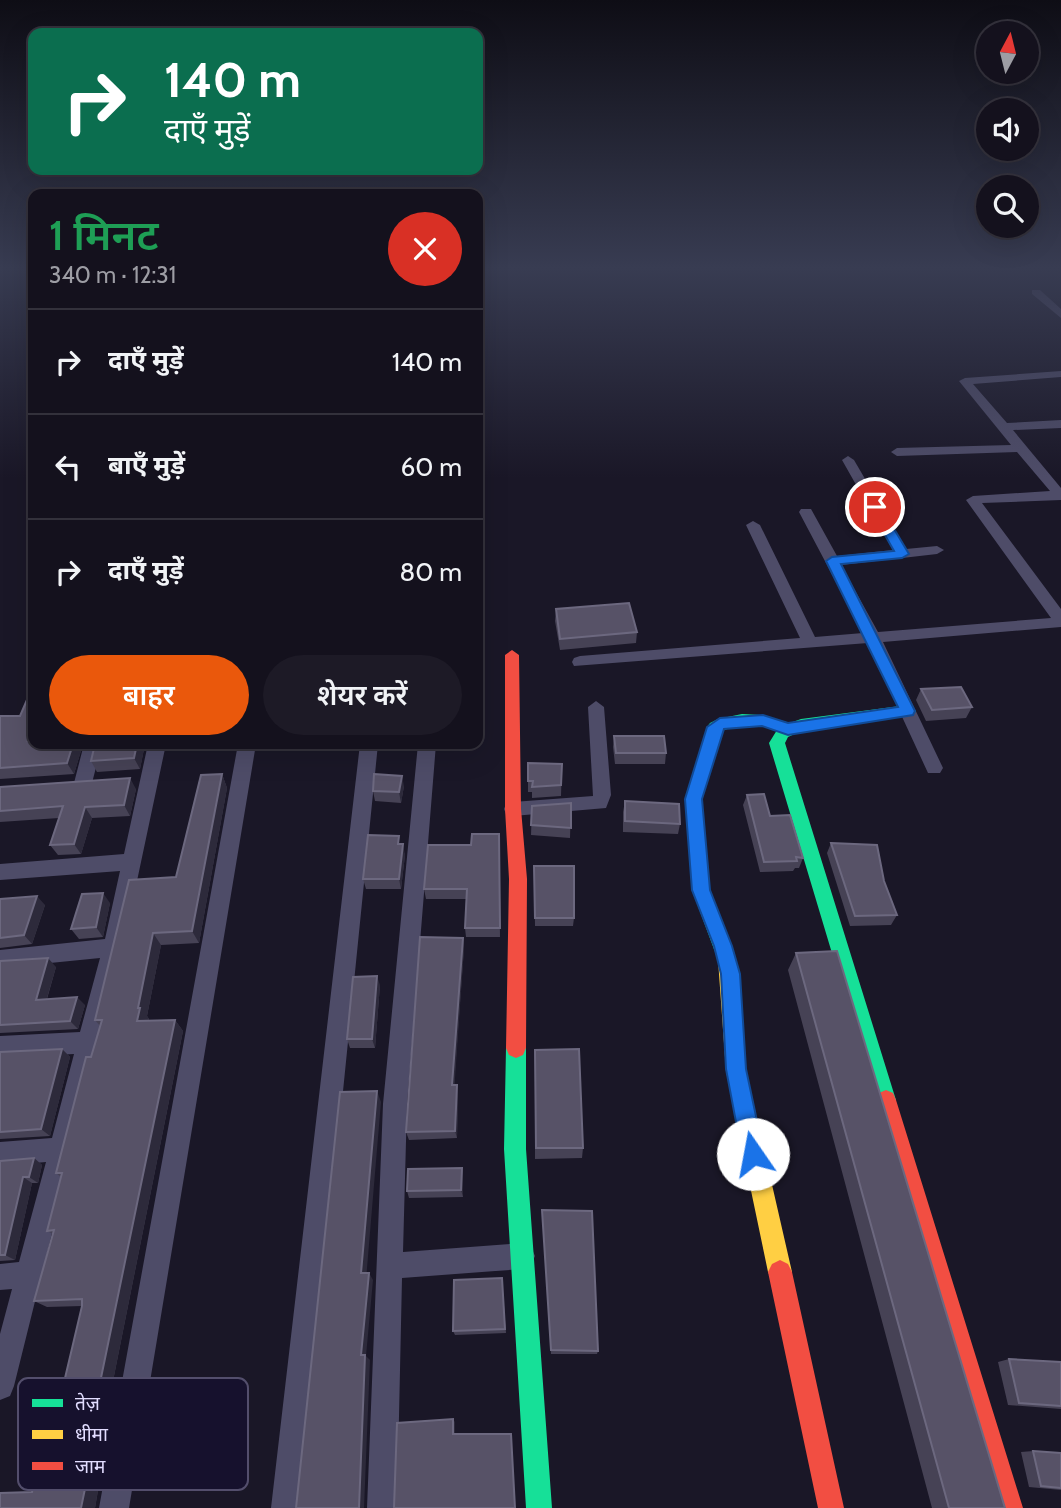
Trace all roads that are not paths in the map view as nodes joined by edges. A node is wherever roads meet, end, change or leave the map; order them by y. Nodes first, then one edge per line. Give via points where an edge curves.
1 (1061, 374) edge
2 (1061, 424) edge
3 (1004, 427) junction
4 (1021, 448) junction
5 (897, 452) dead end
6 (848, 460) dead end
7 (1060, 495) edge
8 (806, 512) dead end
9 (753, 525) dead end
10 (937, 551) dead end
11 (902, 554) junction
12 (832, 561) junction
13 (1061, 621) edge
14 (872, 636) junction
15 (809, 641) junction
16 (512, 655) dead end
17 (580, 662) dead end
18 (596, 707) dead end
19 (908, 711) junction
20 (788, 729) junction
21 (92, 749) edge
22 (155, 749) edge
23 (246, 749) edge
24 (368, 749) edge
25 (427, 749) edge
26 (934, 768) dead end
27 (83, 783) edge
28 (513, 808) junction
29 (130, 862) junction
30 (0, 872) edge
31 (113, 947) junction
32 (0, 959) edge
33 (88, 1042) junction
34 (0, 1046) edge
35 (59, 1149) junction
36 (0, 1154) edge
37 (523, 1256) junction
38 (390, 1266) junction
39 (29, 1274) junction
40 (0, 1277) edge
41 (137, 1378) edge
42 (0, 1387) edge
43 (117, 1490) edge
44 (114, 1508) edge
45 (286, 1508) edge
46 (382, 1508) edge
47 (539, 1508) edge
48 (831, 1508) edge
49 (1010, 1508) edge

1 - 3 street via 965,381
2 - 3 street
3 - 4 street
4 - 5 street
4 - 7 street
6 - 11 street
7 - 13 street via 973,500
8 - 12 street
9 - 15 street
10 - 11 street
11 - 12 street
12 - 14 street
13 - 14 street
14 - 15 street
14 - 19 street
15 - 17 street
16 - 28 street
18 - 28 street via 600,803
19 - 20 street
19 - 26 street
20 - 48 street via 763,720 715,727 694,799 701,890 730,974 736,1069
20 - 49 street via 777,743
21 - 27 street
22 - 29 street via 143,779
23 - 41 street
24 - 45 street
25 - 38 street via 395,1104
28 - 37 street via 518,879 515,1149
29 - 30 street
29 - 31 street
31 - 32 street
31 - 33 street
33 - 34 street
33 - 35 street
35 - 36 street
35 - 39 street
37 - 38 street
37 - 47 street
38 - 46 street
39 - 40 street
39 - 42 street
43 - 44 street

